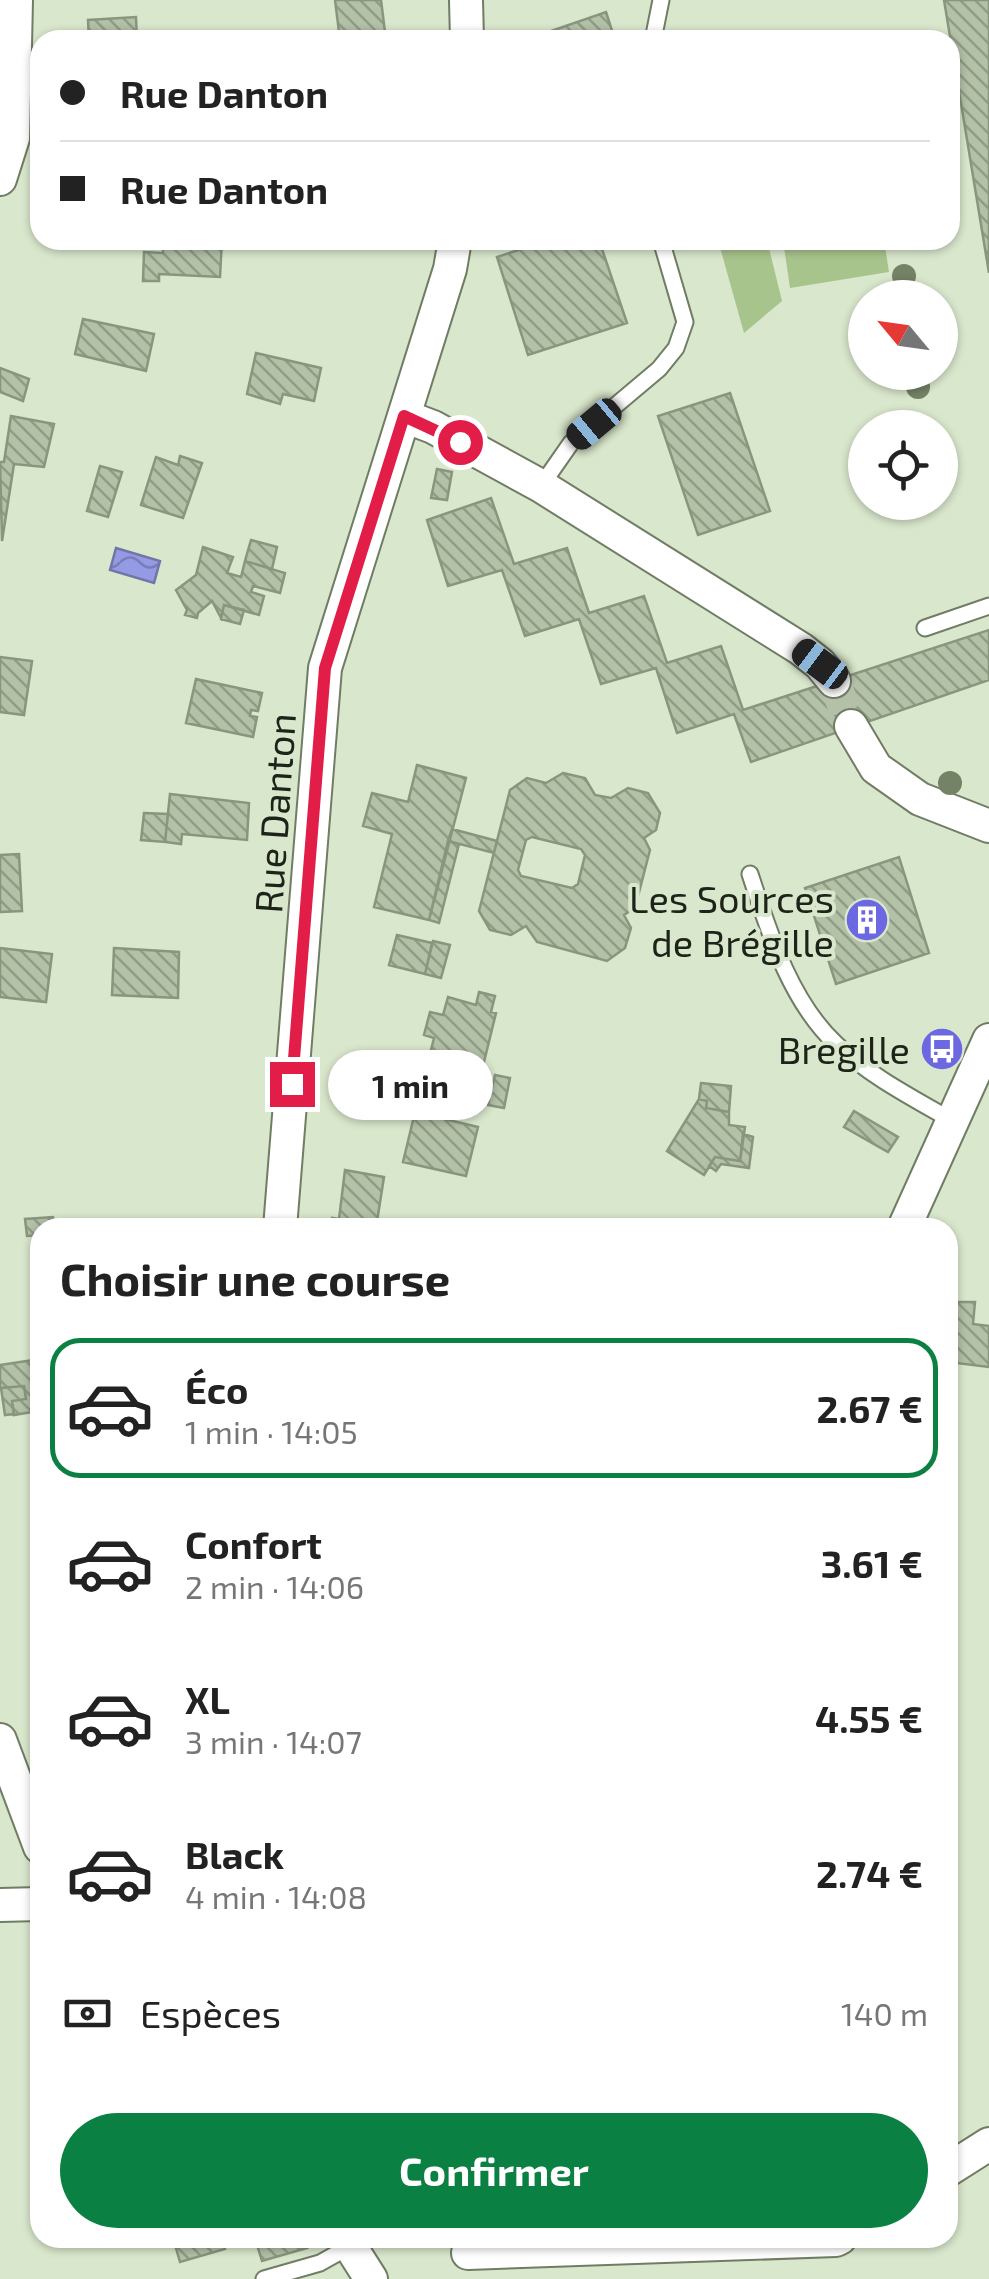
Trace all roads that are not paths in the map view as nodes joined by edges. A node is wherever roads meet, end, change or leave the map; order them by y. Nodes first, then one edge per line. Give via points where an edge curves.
1 (16, 0) edge
2 (466, 0) edge
3 (661, 0) edge
4 (467, 30) edge
5 (655, 30) edge
6 (0, 179) edge
7 (453, 250) edge
8 (664, 250) edge
9 (404, 416) junction
10 (541, 486) junction
11 (989, 606) edge
12 (925, 628) dead end
13 (834, 682) tunnel mouth
14 (850, 726) tunnel mouth
15 (989, 826) edge
16 (750, 874) dead end
17 (989, 1040) edge
18 (951, 1120) junction
19 (281, 1218) edge
20 (908, 1218) edge
21 (0, 1740) edge
22 (30, 1820) edge
23 (30, 1904) edge
24 (0, 1905) edge
25 (989, 2144) edge
26 (958, 2164) edge
27 (339, 2248) edge
28 (353, 2248) edge
29 (661, 2248) edge
30 (464, 2257) edge
31 (264, 2279) edge
32 (372, 2279) edge

1 - 6 street via 13,138
2 - 4 street
3 - 5 lane
7 - 9 street, Rue Danton
8 - 10 lane via 685,322 676,348 571,443
9 - 10 street
9 - 19 street, Rue Danton via 325,668
10 - 13 street via 801,649
11 - 12 lane
14 - 15 street via 876,768 920,798
16 - 18 lane via 790,977 834,1043
17 - 18 street
18 - 20 street
21 - 22 street
23 - 24 street
25 - 26 street
27 - 31 lane via 320,2262
28 - 32 street
29 - 30 street

